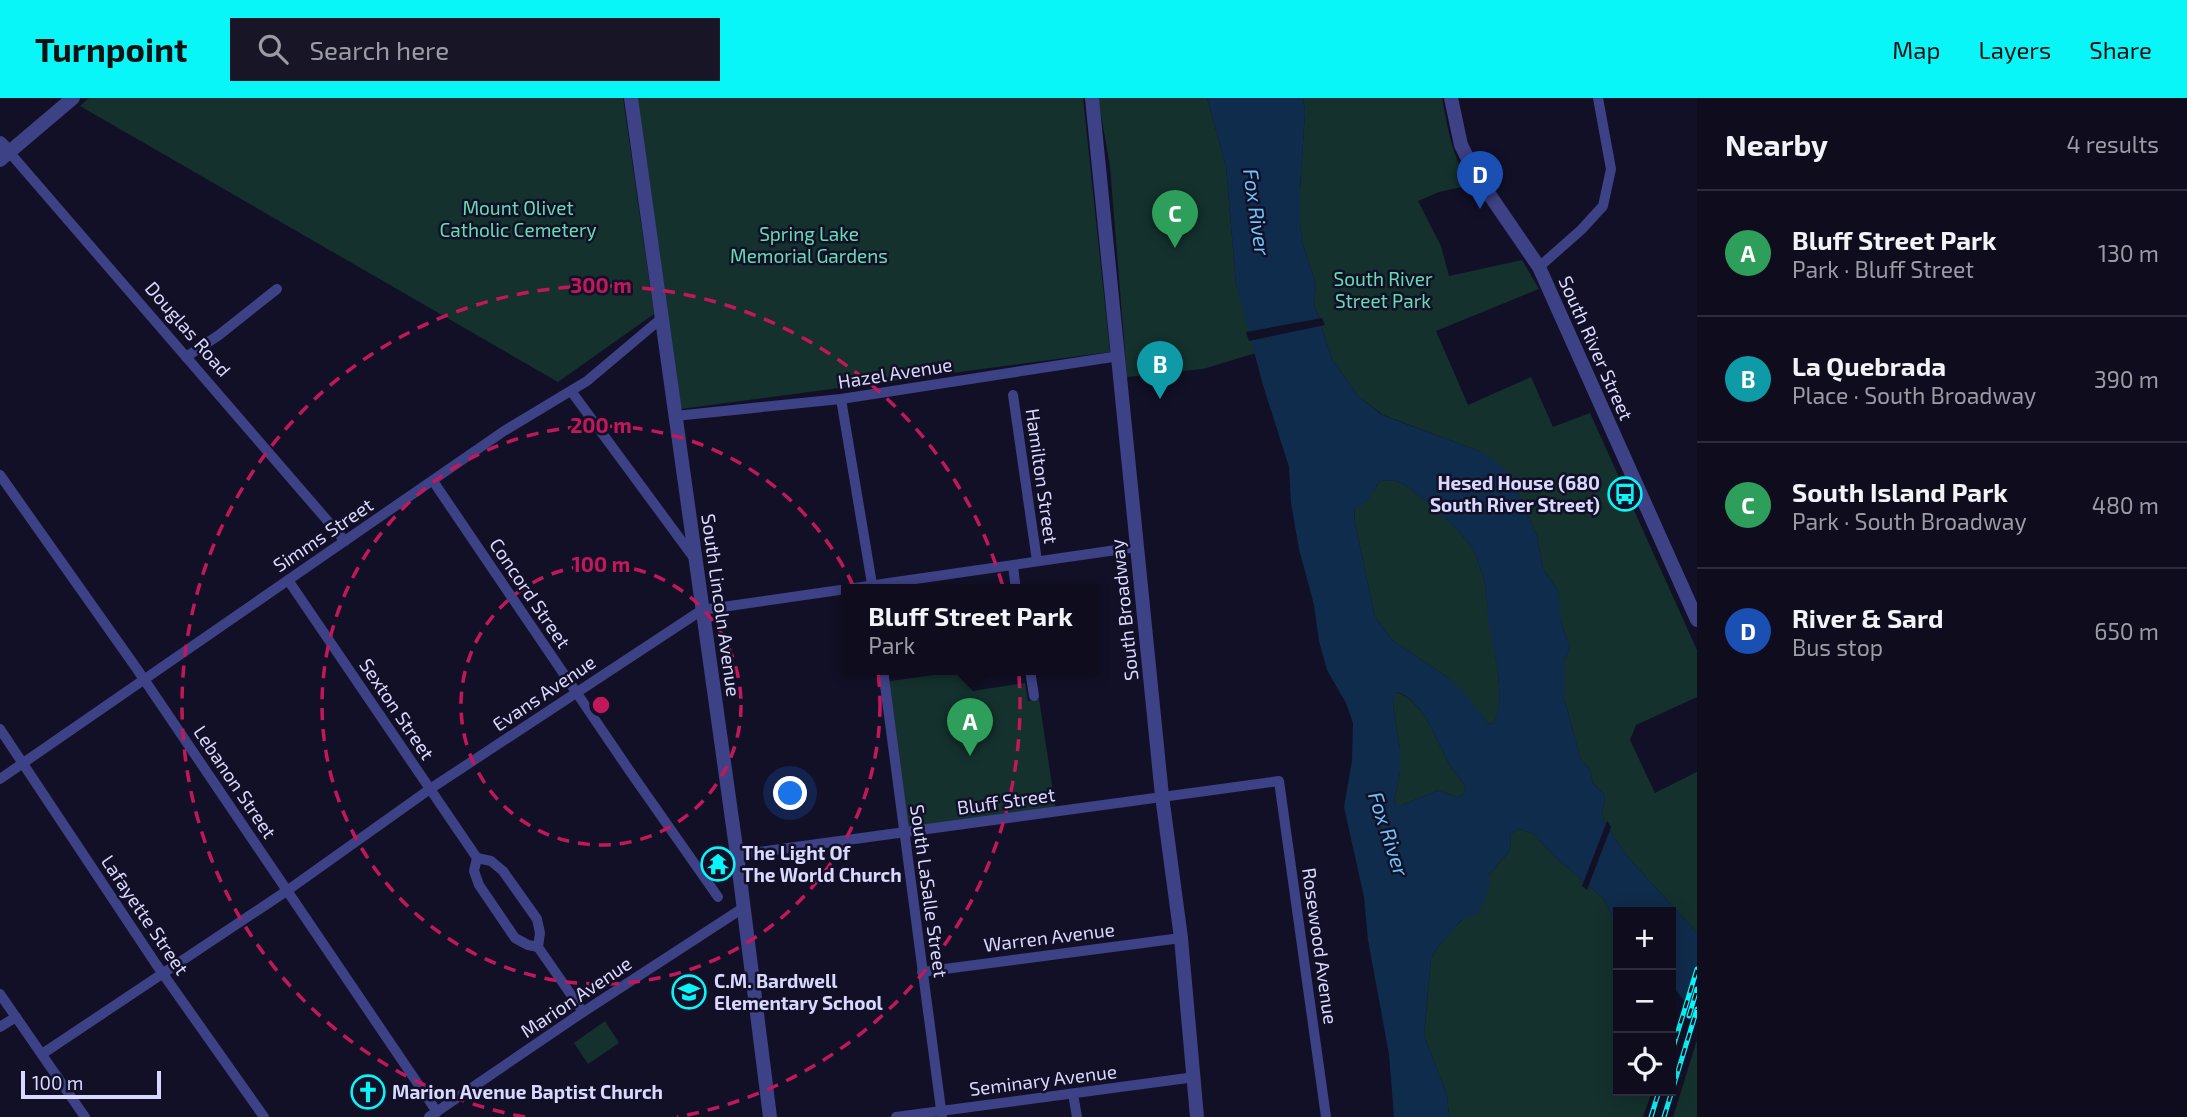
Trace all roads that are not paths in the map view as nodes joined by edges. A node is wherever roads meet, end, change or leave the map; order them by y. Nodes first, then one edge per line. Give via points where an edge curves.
1 (73, 98) edge
2 (631, 98) edge
3 (1092, 98) edge
4 (1451, 98) edge
5 (1598, 98) edge
6 (3, 152) edge
7 (1539, 267) junction
8 (277, 289) dead end
9 (663, 317) junction
10 (1119, 356) junction
11 (187, 357) junction
12 (571, 391) junction
13 (1013, 395) dead end
14 (843, 404) junction
15 (675, 416) junction
16 (1, 481) edge
17 (433, 481) junction
18 (345, 541) junction
19 (1137, 547) junction
20 (694, 558) junction
21 (1037, 561) junction
22 (1013, 566) junction
23 (288, 580) junction
24 (873, 584) edge
25 (893, 584) edge
26 (1015, 584) edge
27 (841, 591) edge
28 (702, 610) junction
29 (1697, 620) edge
30 (884, 675) edge
31 (1031, 675) edge
32 (144, 679) junction
33 (577, 692) junction
34 (1034, 696) dead end
35 (0, 729) edge
36 (24, 763) junction
37 (0, 779) edge
38 (1279, 781) joint
39 (430, 789) junction
40 (1162, 796) junction
41 (903, 834) junction
42 (737, 855) junction
43 (477, 858) junction
44 (288, 890) junction
45 (718, 897) dead end
46 (743, 908) junction
47 (1181, 938) junction
48 (538, 947) junction
49 (922, 972) junction
50 (163, 974) junction
51 (0, 994) edge
52 (583, 1012) junction
53 (16, 1017) junction
54 (0, 1027) edge
55 (42, 1054) junction
56 (1195, 1077) junction
57 (1073, 1094) junction
58 (941, 1114) edge
59 (433, 1115) edge
60 (85, 1117) edge
61 (264, 1117) edge
62 (770, 1117) edge
63 (896, 1117) edge
64 (1077, 1117) edge
65 (1197, 1117) edge
66 (1326, 1117) edge

1 - 6 street
2 - 9 street, South Lincoln Avenue
3 - 10 street, South Broadway
4 - 7 street, South River Street via 1461,145 1476,175
5 - 7 street via 1611,169 1603,206
6 - 11 street, Douglas Road
7 - 29 street, South River Street
8 - 11 street
9 - 12 street, Simms Street
9 - 15 street, South Lincoln Avenue
10 - 14 street, Hazel Avenue
10 - 19 street, South Broadway
11 - 18 street, Douglas Road
12 - 17 street, Simms Street
12 - 20 street
13 - 21 street, Hamilton Street
14 - 15 street, Hazel Avenue
14 - 24 street
15 - 20 street, South Lincoln Avenue
16 - 32 street, Lebanon Street
17 - 18 street, Simms Street
17 - 33 street, Concord Street
18 - 23 street, Simms Street
19 - 21 street, Evans Avenue
19 - 40 street, South Broadway
20 - 28 street, South Lincoln Avenue
21 - 22 street, Evans Avenue
22 - 25 street, Evans Avenue
22 - 26 street
23 - 32 street, Simms Street
23 - 39 street, Sexton Street
27 - 28 street, Evans Avenue
28 - 33 street, Evans Avenue
28 - 42 street, South Lincoln Avenue
30 - 41 street, South LaSalle Street
31 - 34 street
32 - 36 street, Simms Street
32 - 44 street, Lebanon Street
33 - 39 street, Evans Avenue
33 - 45 street, Concord Street
35 - 36 street, Lafayette Street
36 - 37 street, Simms Street
36 - 50 street, Lafayette Street
38 - 40 street, Bluff Street
38 - 66 street, Rosewood Avenue
39 - 43 street, Sexton Street
39 - 44 street, Evans Avenue
40 - 41 street, Bluff Street
40 - 47 street, South Broadway
41 - 42 street, Bluff Street
41 - 49 street, South LaSalle Street
42 - 46 street, South Lincoln Avenue
43 - 48 street, Sexton Street via 491,861 503,871 537,919
43 - 48 street, Sexton Street via 474,871 479,885 514,938
44 - 50 street, Evans Avenue
44 - 59 street, Lebanon Street
46 - 52 street, Marion Avenue
46 - 62 street, South Lincoln Avenue
47 - 49 street, Warren Avenue
47 - 56 street, South Broadway
48 - 52 street, Sexton Street
49 - 58 street, South LaSalle Street
50 - 55 street, Evans Avenue
50 - 61 street, Lafayette Street
51 - 53 street
52 - 59 street, Marion Avenue
53 - 54 street
53 - 55 street
55 - 60 street
56 - 57 street, Seminary Avenue
56 - 65 street, South Broadway
57 - 58 street, Seminary Avenue
57 - 64 street
58 - 63 street, Seminary Avenue

